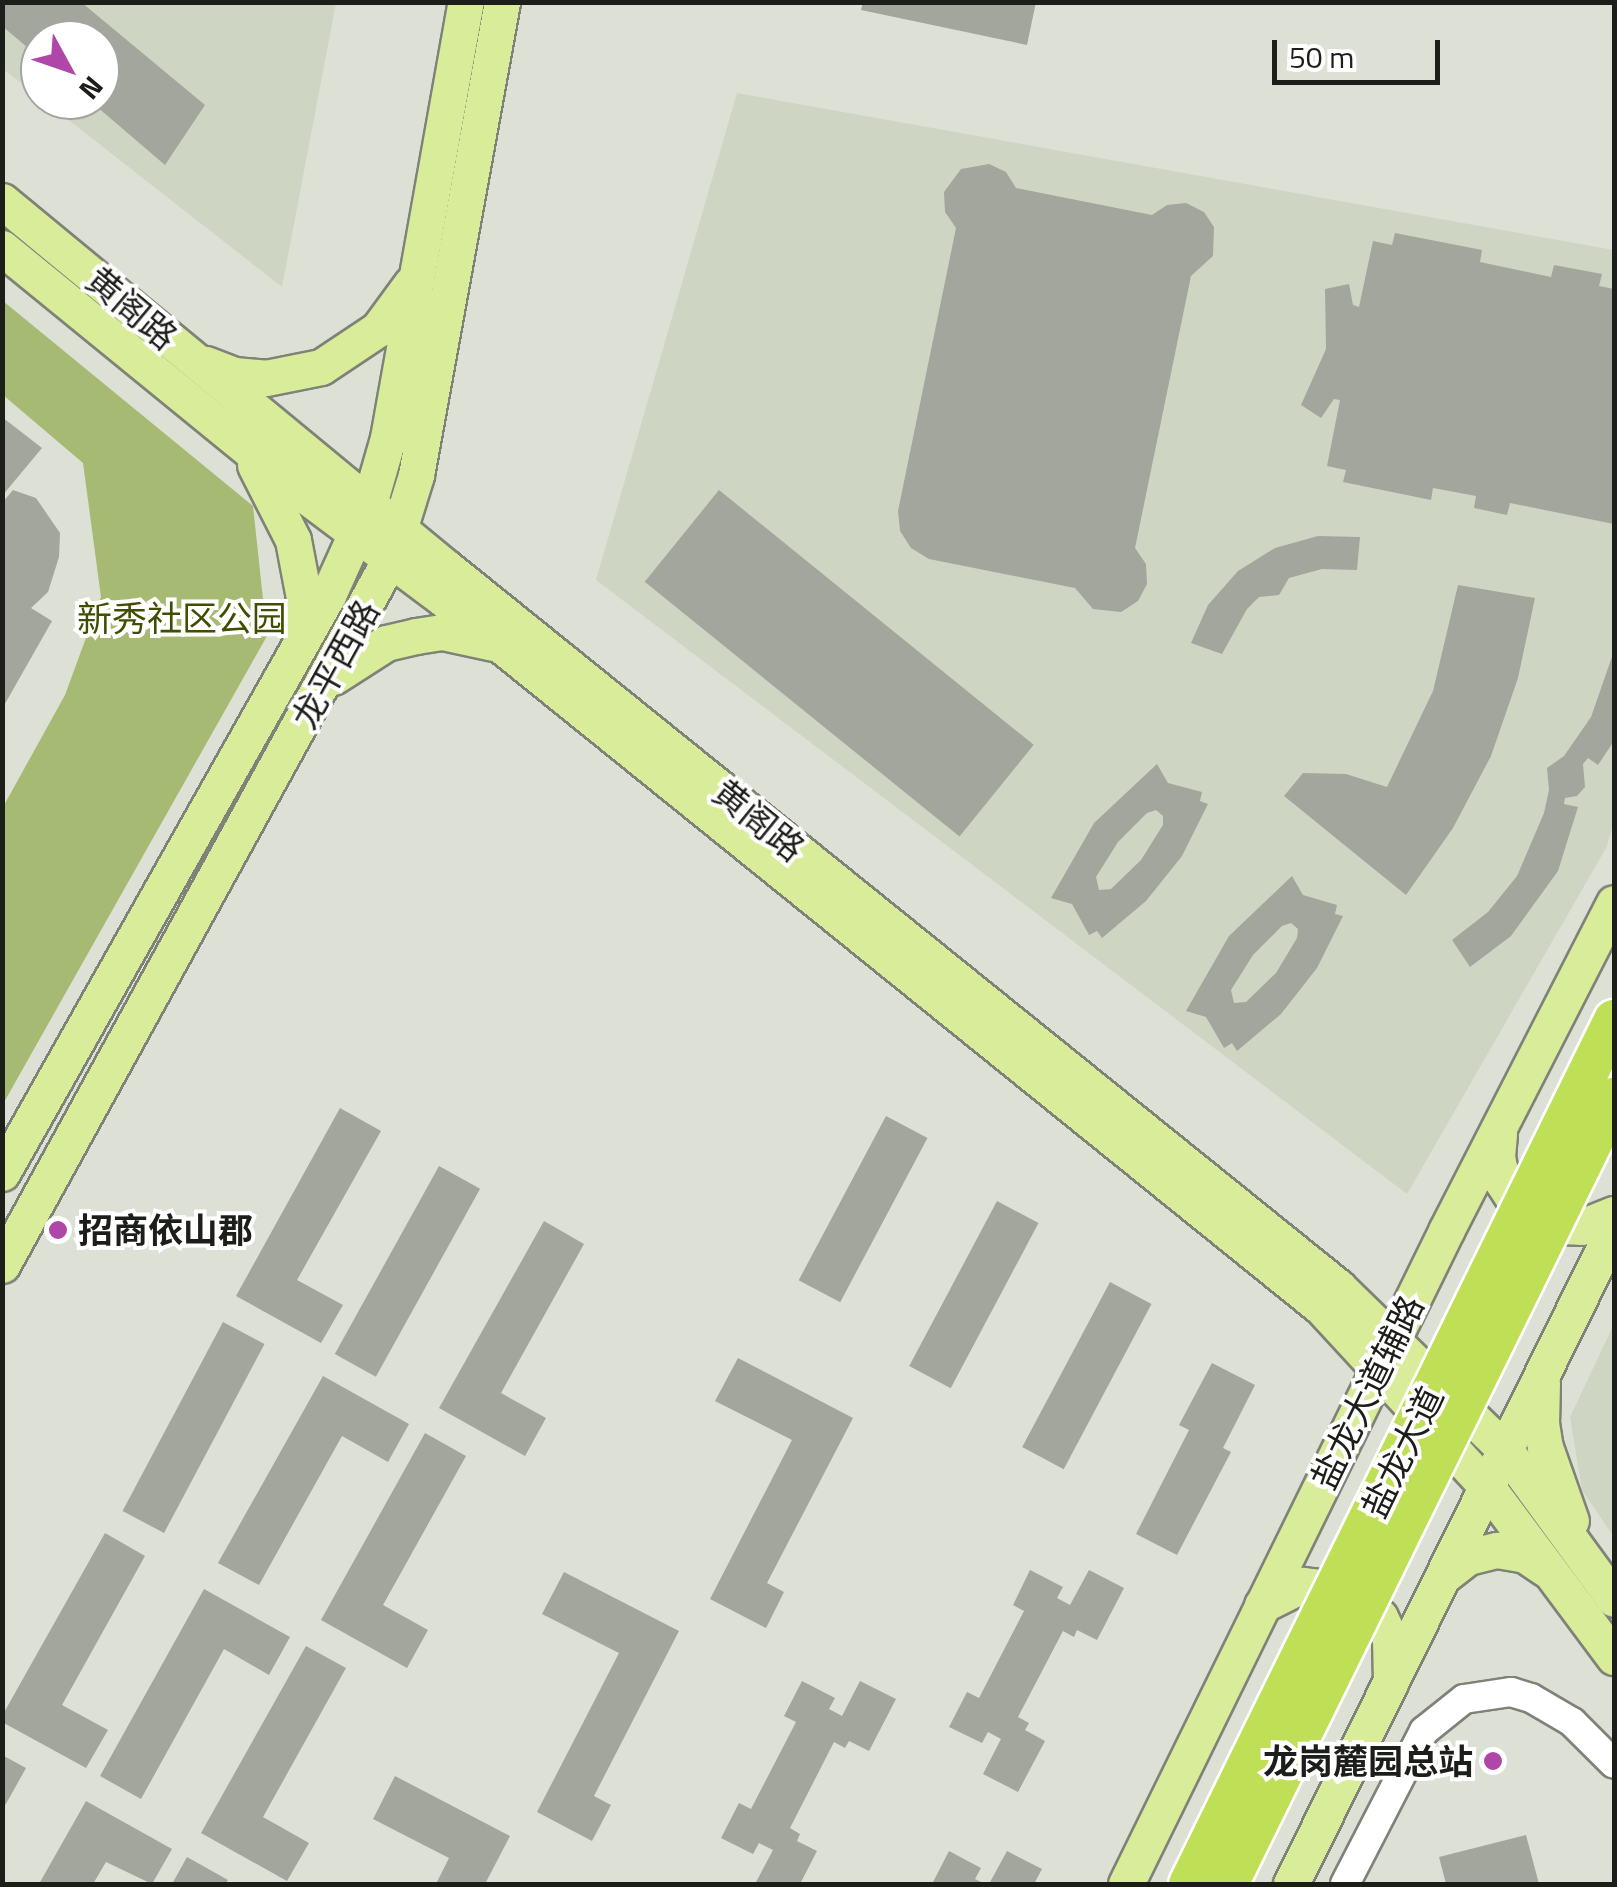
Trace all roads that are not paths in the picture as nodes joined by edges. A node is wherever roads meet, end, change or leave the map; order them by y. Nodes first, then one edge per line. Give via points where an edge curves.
1 (466, 2) edge
2 (502, 2) edge
3 (2, 202) edge
4 (2, 248) edge
5 (416, 275) junction
6 (195, 361) junction
7 (237, 440) junction
8 (363, 519) junction
9 (396, 545) junction
10 (299, 646) junction
11 (502, 646) junction
12 (325, 684) junction
13 (176, 866) junction
14 (213, 886) junction
15 (1614, 903) edge
16 (1614, 1020) edge
17 (1614, 1098) edge
18 (1499, 1132) junction
19 (2, 1174) edge
20 (1614, 1214) edge
21 (1614, 1228) edge
22 (2, 1265) edge
23 (1386, 1354) junction
24 (1544, 1371) junction
25 (1506, 1451) junction
26 (1488, 1488) junction
27 (1586, 1560) junction
28 (1549, 1572) junction
29 (1445, 1575) junction
30 (1614, 1599) edge
31 (1262, 1605) junction
32 (1614, 1658) edge
33 (1390, 1682) junction
34 (1614, 1764) edge
35 (1126, 1884) edge
36 (1189, 1884) edge
37 (1228, 1884) edge
38 (1291, 1884) edge
39 (1345, 1884) edge

1 - 5 main road, 龙平西路
2 - 9 main road, 龙平西路 via 416,475
3 - 6 main road, 黄阁路
4 - 7 main road, 黄阁路
5 - 6 main road via 378,329 321,367 266,378
5 - 8 main road, 龙平西路 via 381,473
6 - 8 main road, 黄阁路
7 - 8 main road, 黄阁路
7 - 10 main road via 278,504 292,540 304,603
8 - 9 main road, 黄阁路
8 - 10 main road, 龙平西路
9 - 11 main road, 黄阁路
9 - 12 main road, 龙平西路
9 - 23 main road, 黄阁路 via 1323,1274
10 - 13 main road, 龙平西路
11 - 12 main road via 469,635 416,636 356,658
11 - 23 main road, 黄阁路
12 - 14 main road, 龙平西路
13 - 14 main road
13 - 19 main road, 龙平西路
14 - 22 main road, 龙平西路
15 - 18 main road, 盐龙大道辅路
16 - 36 highway, 盐龙大道, bridge
17 - 37 highway, 盐龙大道, bridge
18 - 20 main road via 1502,1181 1534,1217 1581,1227
18 - 23 main road, 盐龙大道辅路
21 - 24 main road
23 - 25 main road, 黄阁路
23 - 26 main road, 黄阁路
23 - 31 main road, 盐龙大道辅路
24 - 25 main road
24 - 27 main road via 1545,1448
25 - 26 main road
25 - 27 main road, 黄阁路
26 - 28 main road, 黄阁路
26 - 29 main road
27 - 30 main road
28 - 29 main road via 1525,1555 1496,1550 1468,1557
28 - 32 main road, 黄阁路
29 - 33 main road
31 - 33 main road via 1302,1585 1346,1590 1380,1618 1392,1649
31 - 35 main road, 盐龙大道辅路
33 - 38 main road
34 - 39 street via 1572,1722 1531,1698 1510,1692 1464,1699 1424,1731

